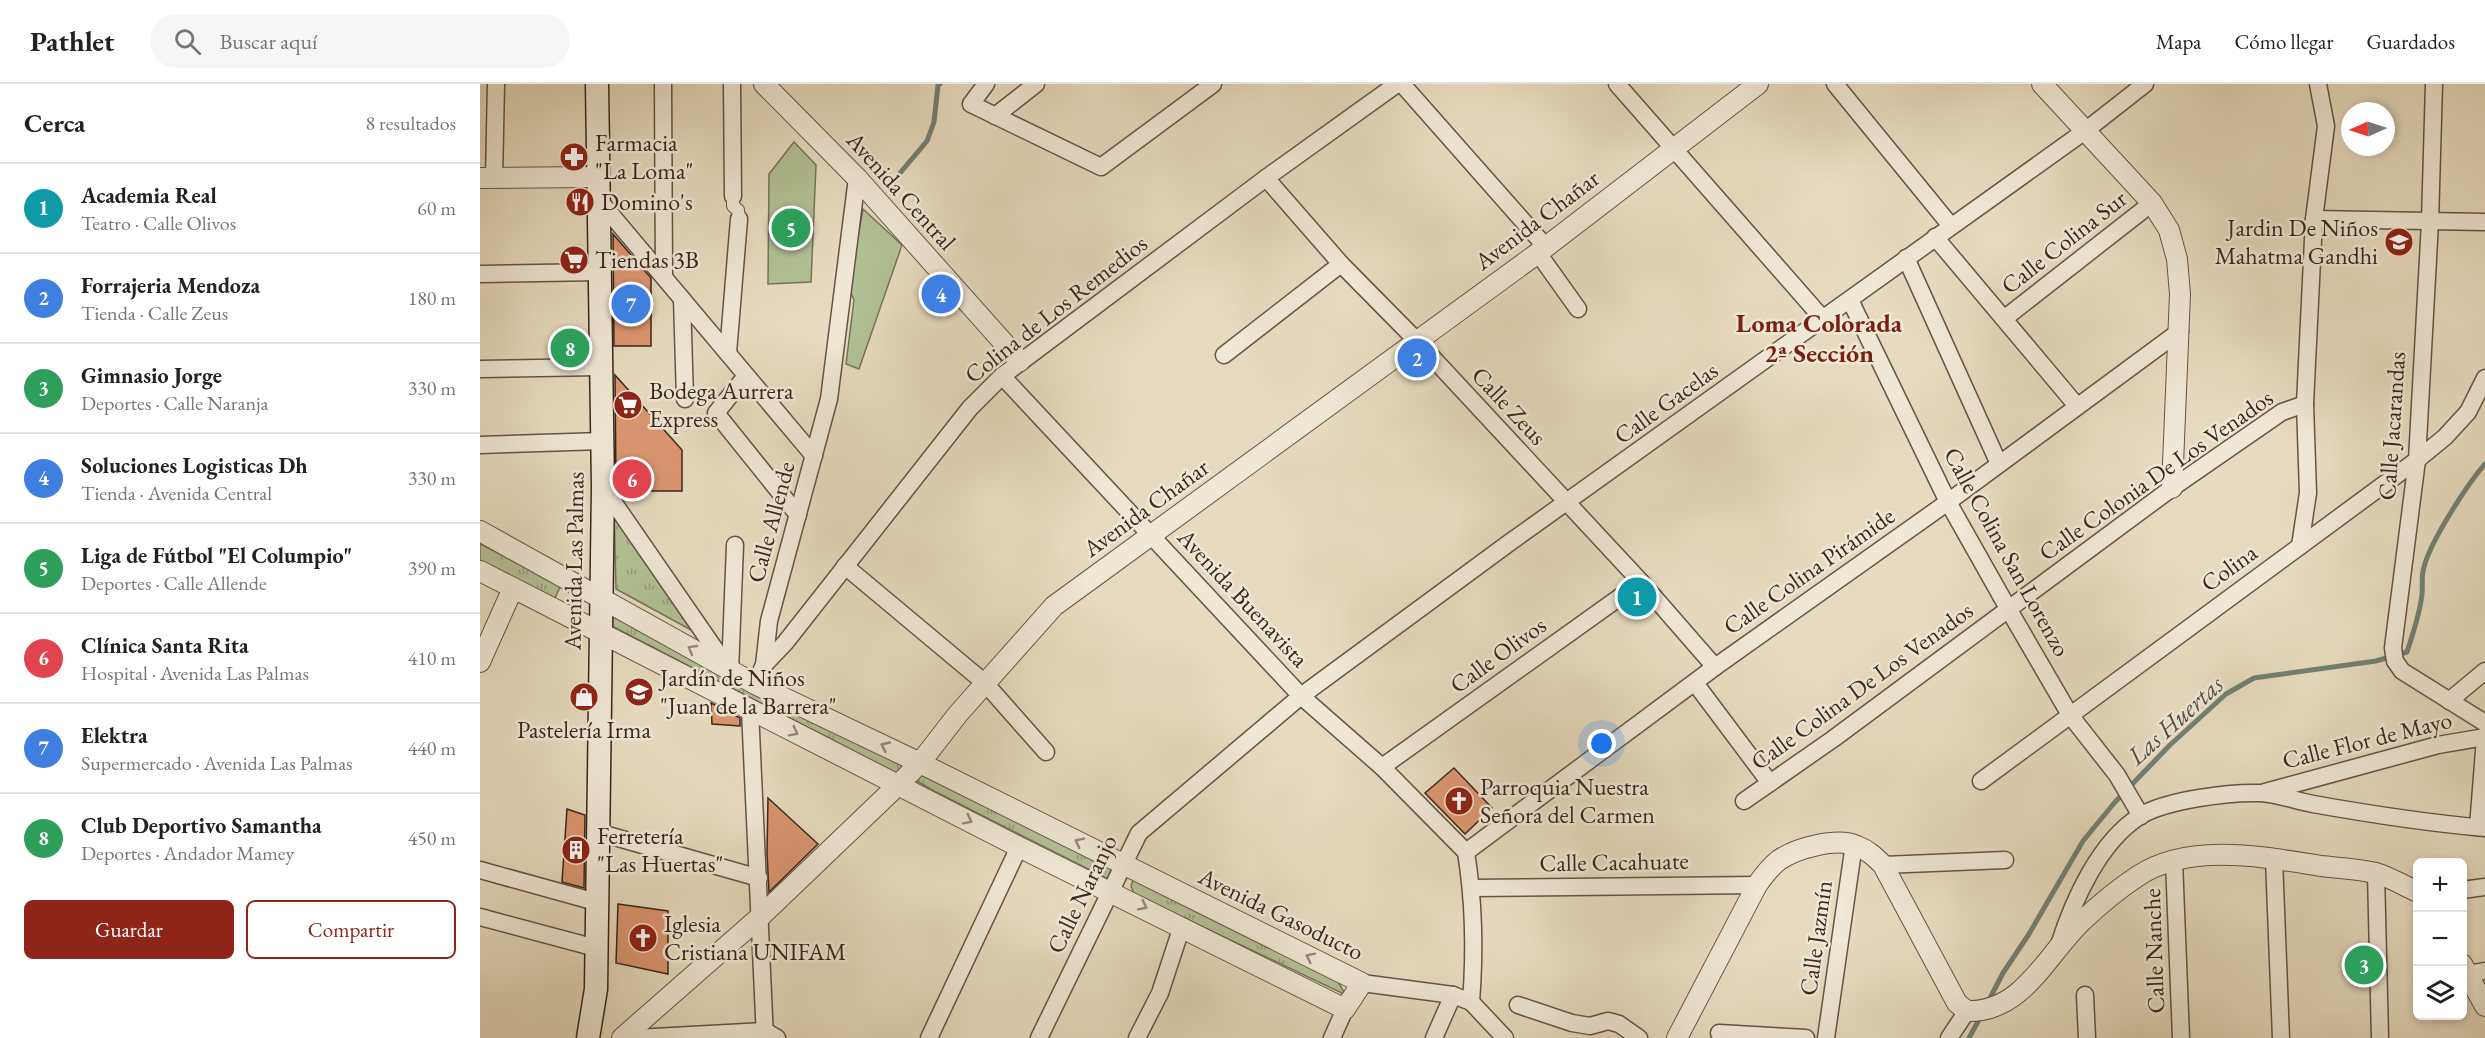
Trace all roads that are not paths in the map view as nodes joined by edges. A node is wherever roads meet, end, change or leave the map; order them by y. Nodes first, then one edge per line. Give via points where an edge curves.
1 (496, 84) edge
2 (597, 84) edge
3 (663, 84) edge
4 (732, 84) edge
5 (764, 84) edge
6 (986, 84) edge
7 (1036, 84) edge
8 (1213, 84) edge
9 (1397, 84) edge
10 (1402, 84) edge
11 (1617, 84) edge
12 (1758, 84) edge
13 (1835, 84) edge
14 (2042, 84) edge
15 (2145, 84) edge
16 (2318, 84) edge
17 (2434, 84) edge
18 (995, 116) junction
19 (2085, 131) junction
20 (1674, 148) junction
21 (597, 177) junction
22 (487, 178) edge
23 (857, 178) junction
24 (1266, 178) junction
25 (733, 196) joint
26 (598, 199) junction
27 (2152, 203) junction
28 (739, 219) joint
29 (2314, 219) junction
30 (2430, 222) junction
31 (2485, 222) edge
32 (1951, 226) junction
33 (1935, 237) junction
34 (1542, 250) junction
35 (1906, 258) junction
36 (1341, 264) junction
37 (599, 272) junction
38 (480, 274) edge
39 (664, 277) junction
40 (682, 299) junction
41 (1850, 300) junction
42 (1578, 309) dead end
43 (2005, 318) junction
44 (1823, 319) junction
45 (2180, 331) junction
46 (1417, 341) junction
47 (728, 353) junction
48 (1224, 355) dead end
49 (1020, 361) junction
50 (600, 367) junction
51 (480, 369) edge
52 (746, 376) junction
53 (1002, 376) junction
54 (2485, 378) edge
55 (685, 399) dead end
56 (2305, 404) junction
57 (2077, 406) junction
58 (602, 441) junction
59 (480, 445) edge
60 (814, 456) junction
61 (2416, 460) junction
62 (1999, 464) junction
63 (603, 487) junction
64 (2172, 488) junction
65 (1948, 502) junction
66 (1566, 503) junction
67 (798, 514) junction
68 (480, 531) edge
69 (1152, 535) junction
70 (735, 544) dead end
71 (2301, 546) junction
72 (845, 566) junction
73 (480, 572) edge
74 (1641, 582) junction
75 (513, 588) junction
76 (600, 596) junction
77 (2009, 610) junction
78 (600, 631) junction
79 (480, 662) edge
80 (764, 665) junction
81 (1715, 667) junction
82 (730, 671) junction
83 (2485, 671) edge
84 (985, 683) junction
85 (1695, 683) junction
86 (755, 684) junction
87 (1301, 696) junction
88 (2449, 701) junction
89 (750, 710) junction
90 (2070, 714) junction
91 (2485, 723) edge
92 (2485, 737) edge
93 (1046, 752) dead end
94 (920, 763) junction
95 (1382, 767) junction
96 (1981, 781) dead end
97 (1770, 783) junction
98 (899, 784) junction
99 (2262, 793) junction
100 (1744, 801) dead end
101 (2138, 811) junction
102 (2482, 828) edge
103 (597, 832) junction
104 (1854, 844) junction
105 (1019, 846) junction
106 (1466, 852) junction
107 (2274, 859) junction
108 (2005, 861) dead end
109 (2174, 861) junction
110 (1122, 864) junction
111 (1883, 865) junction
112 (480, 870) edge
113 (2376, 873) junction
114 (759, 878) junction
115 (1757, 885) junction
116 (2485, 887) edge
117 (1472, 888) junction
118 (2467, 889) edge
119 (1111, 890) junction
120 (2413, 890) edge
121 (596, 902) junction
122 (761, 916) junction
123 (480, 917) edge
124 (1182, 926) junction
125 (2059, 946) junction
126 (597, 948) junction
127 (2472, 970) edge
128 (1362, 983) junction
129 (1453, 994) junction
130 (2085, 995) dead end
131 (1472, 1002) junction
132 (1518, 1005) dead end
133 (2485, 1006) edge
134 (1345, 1009) junction
135 (1977, 1010) junction
136 (1719, 1033) dead end
137 (769, 1036) edge
138 (588, 1038) edge
139 (622, 1038) edge
140 (634, 1038) edge
141 (929, 1038) edge
142 (1039, 1038) edge
143 (1137, 1038) edge
144 (1332, 1038) edge
145 (1434, 1038) edge
146 (1505, 1038) edge
147 (1639, 1038) edge
148 (1677, 1038) edge
149 (1806, 1038) edge
150 (1826, 1038) edge
151 (1949, 1038) edge
152 (2087, 1038) edge
153 (2181, 1038) edge
154 (2281, 1038) edge
155 (2380, 1038) edge

1 - 22 street
2 - 21 main road, Avenida Las Palmas
3 - 39 street
4 - 25 street
5 - 23 street, Avenida Central
6 - 18 street via 971,104
7 - 18 street
8 - 18 street via 1101,167
9 - 24 street, Colina de Los Remedios
10 - 34 street
11 - 20 street
12 - 20 street, Avenida Chañar
13 - 32 street
14 - 19 street
15 - 19 street, Calle Gacelas
16 - 29 street via 2326,126
17 - 30 street, Calle Jacarandas
19 - 27 street
19 - 32 street, Calle Gacelas
20 - 34 street, Avenida Chañar
20 - 44 street
21 - 22 street
21 - 26 main road, Avenida Las Palmas
23 - 49 street, Avenida Central
23 - 60 street, Calle Allende via 829,399
24 - 36 street, Calle Zeus
24 - 49 street, Colina de Los Remedios
25 - 28 street
26 - 37 main road, Avenida Las Palmas
26 - 39 street
27 - 43 street, Calle Colina Sur
27 - 45 street via 2169,230 2177,259
28 - 47 street
29 - 30 street
29 - 56 street
30 - 31 street
30 - 61 street, Calle Jacarandas
32 - 33 street, Calle Gacelas
33 - 35 street, Calle Gacelas
33 - 43 street
34 - 42 street
34 - 46 street, Avenida Chañar
35 - 41 street, Calle Gacelas
35 - 62 street
36 - 46 street, Calle Zeus
36 - 48 street
37 - 38 street
37 - 50 main road, Avenida Las Palmas
39 - 40 street
40 - 47 street
40 - 55 street
41 - 44 street, Calle Gacelas
41 - 65 street, Calle Colina San Lorenzo
43 - 57 street
44 - 66 street, Calle Gacelas
45 - 57 street, Calle Colina Pirámide
45 - 64 street
46 - 66 street, Calle Zeus
46 - 69 street, Avenida Chañar
47 - 52 street
49 - 53 street, Colina de Los Remedios
50 - 51 street
50 - 58 main road, Avenida Las Palmas
52 - 60 street
52 - 67 street via 716,413
53 - 69 street, Avenida Buenavista
53 - 72 street, Colina de Los Remedios via 970,408
54 - 61 street, Colina via 2468,412
56 - 64 street, Calle Colonia De Los Venados via 2282,412
56 - 71 street via 2308,493
57 - 62 street, Calle Colina Pirámide
58 - 59 street
58 - 63 main road, Avenida Las Palmas
60 - 67 street, Calle Allende
61 - 71 street, Colina
61 - 88 street, Calle Jacarandas via 2394,655 2402,671
62 - 65 street, Calle Colina Pirámide
63 - 76 main road, Avenida Las Palmas
63 - 82 street
64 - 77 street, Calle Colonia De Los Venados
65 - 77 street, Calle Colina San Lorenzo
65 - 81 street, Calle Colina Pirámide
66 - 74 street, Calle Zeus
66 - 87 street, Calle Gacelas
67 - 80 street, Calle Allende via 769,621
68 - 76 street, Avenida Gasoducto
69 - 84 street, Avenida Chañar via 1054,606
69 - 87 street, Avenida Buenavista
70 - 82 street
71 - 90 street, Colina
72 - 80 street, Colina de Los Remedios
72 - 84 street
73 - 75 street
74 - 81 street, Calle Zeus
74 - 95 street, Calle Olivos
75 - 78 street
75 - 79 street
76 - 78 main road, Avenida Las Palmas
82 -> 76 street, Avenida Gasoducto
77 - 90 street, Calle Colina San Lorenzo
77 - 97 street, Calle Colina De Los Venados
78 - 89 street
78 - 103 main road, Avenida Las Palmas
80 - 86 street, Colina de Los Remedios
81 - 85 street, Calle Colina Pirámide
82 - 86 street, Avenida Gasoducto
83 - 88 street
84 - 93 street
84 - 94 street, Avenida Chañar
85 - 97 street
85 - 106 street, Calle Colina Pirámide
94 -> 86 street, Avenida Gasoducto
87 - 95 street, Avenida Buenavista
87 - 110 street, Calle Naranjo via 1139,833
88 - 91 street, Calle Jacarandas
89 -> 98 street
89 - 114 street
90 - 96 street, Colina
90 - 101 street, Calle Colina San Lorenzo
92 - 99 street, Calle Flor de Mayo via 2438,745
92 - 102 street
94 - 98 street, Avenida Chañar
110 -> 94 street, Avenida Gasoducto
95 - 106 street, Avenida Buenavista
97 - 100 street, Calle Colina De Los Venados
98 -> 105 street
98 - 122 street, Avenida Chañar
99 - 101 street via 2197,799
99 - 102 street
101 - 125 street via 2086,877
103 - 114 street
103 - 121 main road, Avenida Las Palmas
104 - 111 street
104 - 115 street via 1829,844 1797,851 1768,869
104 - 150 street, Calle Jazmín
105 - 119 street
105 - 141 street
106 - 117 street
107 - 109 street via 2220,855
107 - 113 street
107 - 154 street
108 - 111 street
109 - 125 street via 2138,876
109 - 153 street, Calle Nanche
110 - 119 street, Calle Naranjo
128 -> 110 street, Avenida Gasoducto
111 - 135 street via 1957,1003
112 - 121 street
113 - 120 street
113 - 155 street
114 - 122 street
115 - 117 street, Calle Cacahuate
115 - 148 street
116 - 118 street
117 - 131 street
119 -> 124 street
119 - 142 street, Calle Naranjo
121 - 126 main road, Avenida Las Palmas
122 - 137 street
122 - 139 street, Avenida Chañar
123 - 126 street
124 - 134 street
124 - 143 street via 1160,993
125 - 135 street via 2011,999
126 - 138 main road, Avenida Las Palmas via 597,989
127 - 133 street
128 - 129 street
128 - 134 street, Avenida Gasoducto
129 - 131 street
129 - 145 street
130 - 152 street
131 - 146 street
132 - 147 street via 1572,1023 1619,1024
134 - 144 street
135 - 151 street
136 - 149 street
137 - 140 street

